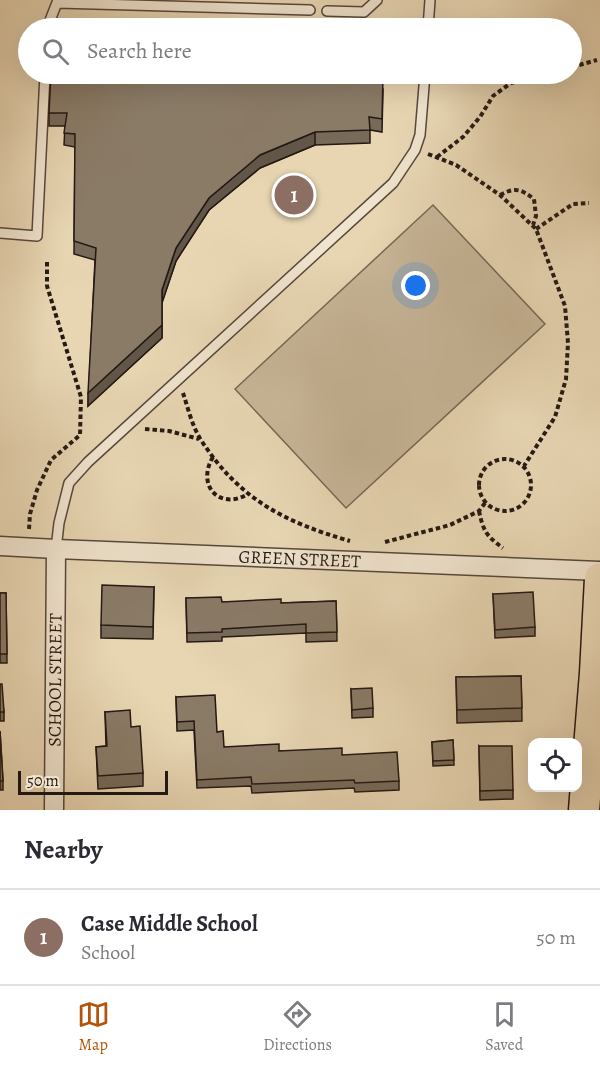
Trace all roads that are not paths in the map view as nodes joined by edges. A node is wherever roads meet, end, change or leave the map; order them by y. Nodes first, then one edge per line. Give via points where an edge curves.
1 (377, 0) edge
2 (430, 0) edge
3 (58, 1) edge
4 (310, 10) dead end
5 (327, 11) dead end
6 (52, 18) edge
7 (429, 18) edge
8 (45, 84) edge
9 (424, 84) edge
10 (0, 233) edge
11 (0, 546) edge
12 (56, 549) junction
13 (600, 571) edge
14 (600, 578) edge
15 (54, 810) edge
16 (584, 810) edge

1 - 5 lane via 364,12
2 - 7 lane
3 - 4 lane
3 - 6 lane
8 - 10 lane via 37,236
9 - 12 lane via 416,150 393,183 88,462 69,483
11 - 12 street, GREEN STREET
12 - 13 street, GREEN STREET
12 - 15 street, SCHOOL STREET
14 - 16 main road

